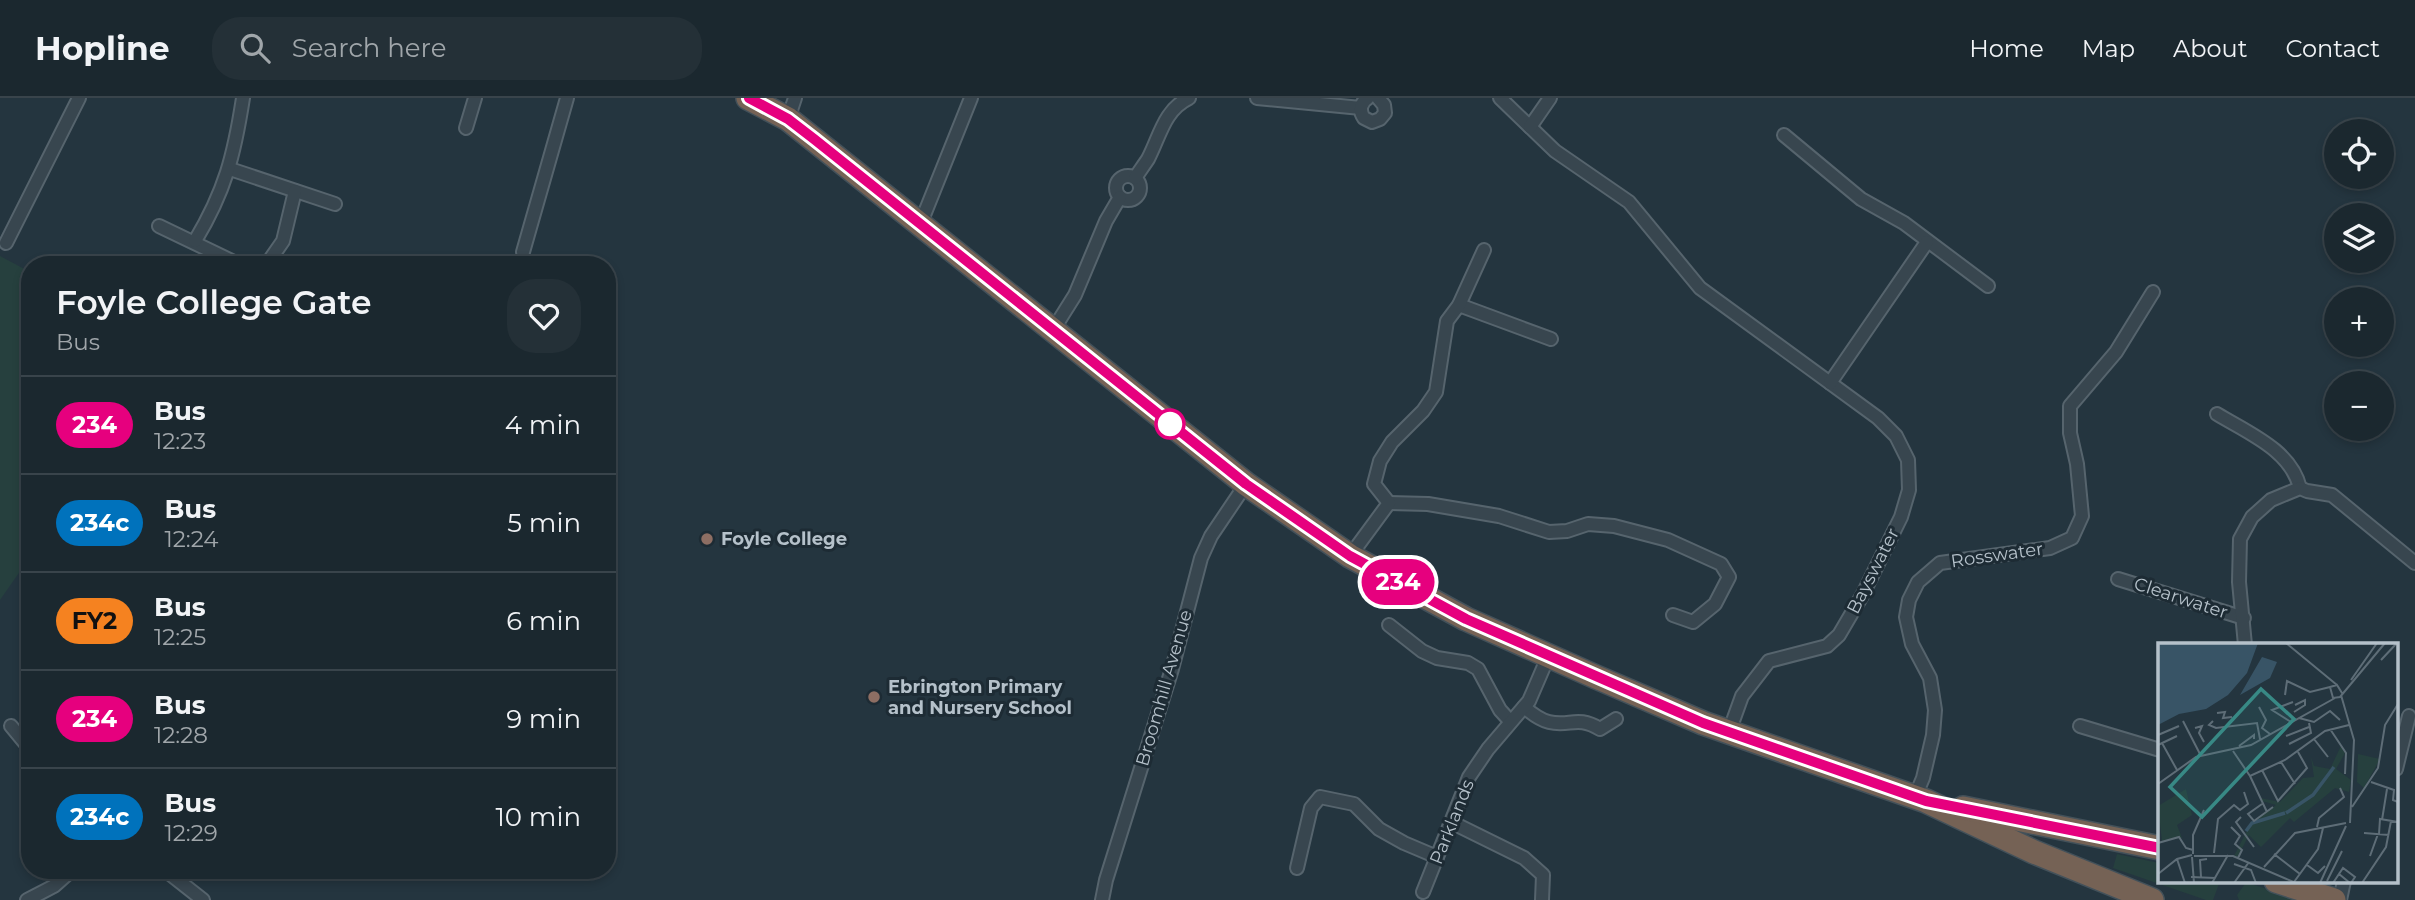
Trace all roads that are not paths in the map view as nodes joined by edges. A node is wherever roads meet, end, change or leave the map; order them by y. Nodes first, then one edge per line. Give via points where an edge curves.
1 (79, 98) edge
2 (243, 98) edge
3 (475, 98) edge
4 (567, 98) edge
5 (748, 98) edge
6 (971, 98) edge
7 (1189, 98) edge
8 (1257, 98) edge
9 (1378, 98) edge
10 (1500, 98) edge
11 (1549, 98) edge
12 (1364, 103) edge
13 (792, 108) edge
14 (1530, 127) junction
15 (466, 128) dead end
16 (1784, 135) dead end
17 (230, 169) junction
18 (295, 191) junction
19 (335, 205) dead end
20 (920, 225) junction
21 (159, 226) dead end
22 (195, 242) junction
23 (1927, 242) junction
24 (6, 243) dead end
25 (1484, 250) dead end
26 (523, 252) dead end
27 (222, 256) edge
28 (273, 256) edge
29 (1988, 286) dead end
30 (2153, 292) dead end
31 (1459, 305) junction
32 (1053, 330) junction
33 (1551, 340) dead end
34 (1830, 383) junction
35 (2217, 414) dead end
36 (1246, 484) junction
37 (2300, 488) junction
38 (1389, 503) junction
39 (1350, 556) junction
40 (2415, 563) edge
41 (2118, 579) dead end
42 (1673, 615) dead end
43 (2244, 618) junction
44 (1389, 625) dead end
45 (2245, 643) edge
46 (1549, 657) junction
47 (1524, 707) junction
48 (2409, 716) dead end
49 (1616, 719) dead end
50 (1510, 721) junction
51 (11, 726) dead end
52 (2080, 726) dead end
53 (1729, 732) junction
54 (21, 738) edge
55 (2158, 749) edge
56 (2398, 761) edge
57 (1921, 799) junction
58 (1451, 822) junction
59 (2158, 848) edge
60 (1437, 858) junction
61 (1297, 867) dead end
62 (62, 879) edge
63 (176, 879) edge
64 (2282, 883) edge
65 (1423, 892) dead end
66 (27, 900) edge
67 (203, 900) edge
68 (1102, 900) edge
69 (1542, 900) edge
70 (2152, 900) edge
71 (2334, 900) edge

1 - 24 street
2 - 17 street
3 - 15 street
4 - 26 street
5 - 13 highway
6 - 20 street
7 - 32 street via 1176,104 1162,126 1135,178 1139,193 1132,199 1120,197 1075,295
8 - 12 street
9 - 12 street via 1385,108 1380,119 1368,121 1362,115
10 - 14 street, Bayswater
11 - 14 street
13 - 20 highway
14 - 34 street, Bayswater via 1555,151 1629,202 1700,288
16 - 23 street via 1861,199
17 - 18 street
17 - 22 street
18 - 19 street
18 - 28 street via 283,241
20 - 32 highway
21 - 22 street
22 - 27 street
23 - 29 street
23 - 34 street
25 - 31 street
30 - 57 street, Rosswater via 2116,352 2070,406 2082,516 2072,538 2050,548 1940,563 1918,582 1909,600 1906,617 1912,645 1930,678 1935,710
31 - 33 street
31 - 38 street via 1447,321 1436,392 1380,461 1374,484
32 - 36 highway
34 - 53 street, Bayswater via 1896,436 1908,460 1909,490 1901,517 1839,635 1827,646 1769,661 1742,696
35 - 37 street via 2276,451 2297,474
36 - 39 highway
36 - 68 street, Broomhill Avenue via 1201,558
37 - 40 street via 2332,495
37 - 43 street, Clearwater via 2271,500 2252,517 2240,539
38 - 39 street
38 - 42 street via 1428,504 1499,516 1549,532 1588,524 1614,527 1668,540 1721,564 1729,577 1715,604 1693,622
39 - 46 highway via 1466,619
41 - 43 street, Clearwater
43 - 45 street, Clearwater
44 - 50 street via 1422,651 1478,669
46 - 47 street, Parklands
46 - 53 highway
47 - 49 street via 1551,723 1576,720 1600,729
47 - 50 street, Parklands
48 - 56 street
50 - 58 street, Parklands via 1469,777
51 - 54 street
52 - 55 street
53 - 57 highway
57 - 59 highway
57 - 70 highway
58 - 60 street, Parklands
58 - 69 street via 1524,858 1543,875
60 - 61 street via 1379,829 1354,804 1320,797 1311,808
60 - 65 street, Parklands
62 - 66 street
63 - 67 street
64 - 71 highway

